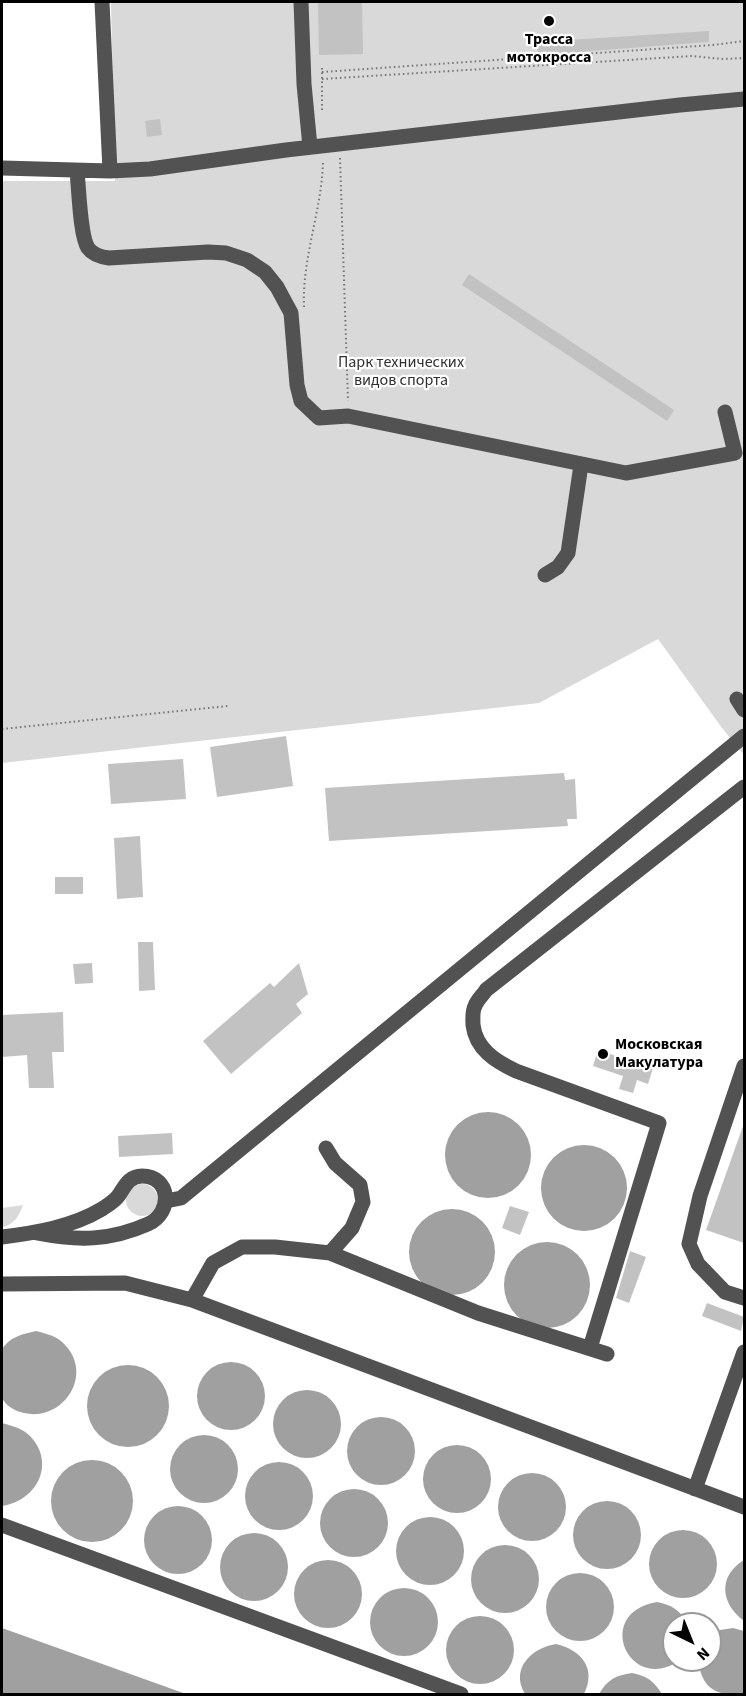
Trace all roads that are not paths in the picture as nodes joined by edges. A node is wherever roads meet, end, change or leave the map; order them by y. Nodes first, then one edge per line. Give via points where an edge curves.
1 (102, 2) edge
2 (302, 2) edge
3 (744, 99) edge
4 (316, 147) junction
5 (2, 168) edge
6 (110, 171) junction
7 (77, 172) junction
8 (725, 412) dead end
9 (581, 465) junction
10 (545, 575) dead end
11 (744, 736) edge
12 (744, 787) edge
13 (744, 1066) edge
14 (326, 1148) dead end
15 (166, 1201) junction
16 (37, 1233) junction
17 (2, 1237) edge
18 (330, 1253) junction
19 (2, 1284) edge
20 (744, 1298) edge
21 (192, 1299) junction
22 (590, 1348) junction
23 (744, 1352) edge
24 (607, 1354) dead end
25 (694, 1489) junction
26 (744, 1507) edge
27 (2, 1525) edge
28 (461, 1695) edge

1 - 6 street
2 - 4 street via 304,84
3 - 4 street
4 - 6 street
5 - 7 street
6 - 7 street
7 - 9 street via 83,236 88,249 98,257 226,253 265,272 291,313 301,401 319,418 348,416
8 - 9 street via 735,453 626,473
9 - 10 street via 568,553 558,567
11 - 15 street via 181,1198
12 - 22 street via 486,990 475,1005 474,1034 497,1061 659,1123
13 - 20 street via 700,1196 689,1244 698,1264 725,1293
14 - 18 street via 335,1163 360,1185 363,1202 352,1228
15 - 16 street via 161,1215 148,1224 104,1237 71,1239
15 - 16 street via 157,1181 142,1176 123,1187 111,1204 93,1215
16 - 17 street
18 - 21 street via 242,1247 213,1263
18 - 22 street via 478,1313
19 - 21 street via 125,1283
21 - 25 street
22 - 24 street
23 - 25 street
25 - 26 street
27 - 28 street

